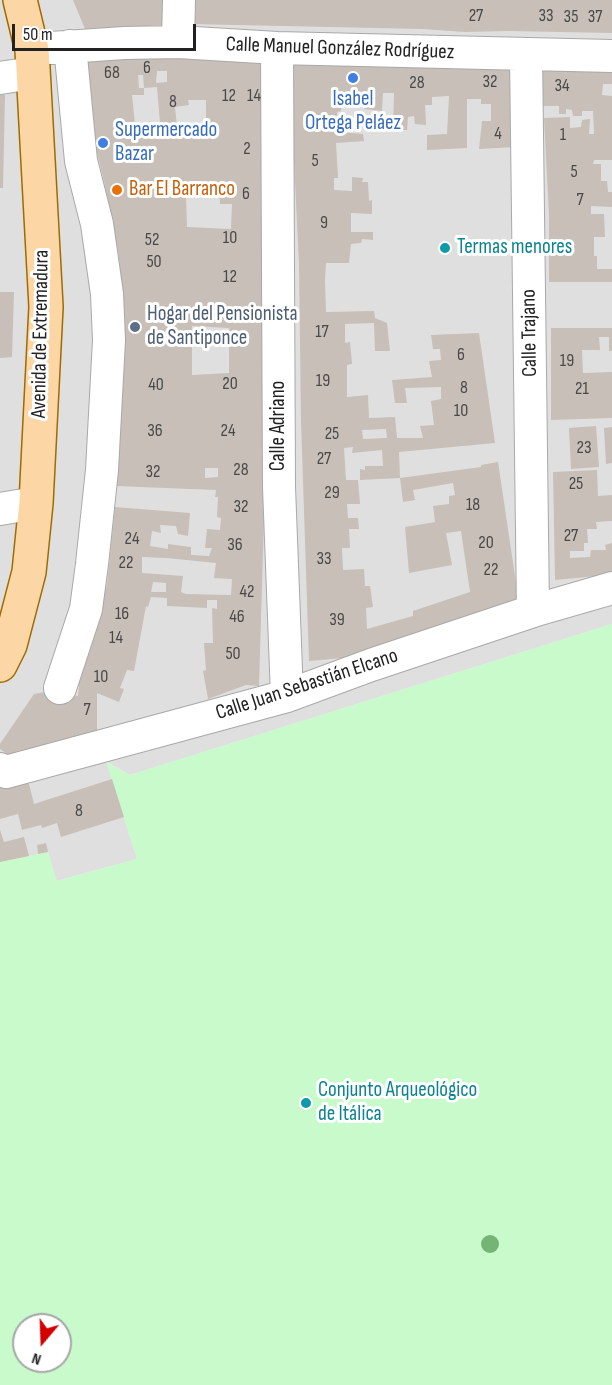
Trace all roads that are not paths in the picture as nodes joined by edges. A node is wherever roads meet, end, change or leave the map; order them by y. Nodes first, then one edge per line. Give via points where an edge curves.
1 (20, 0) edge
2 (179, 0) edge
3 (178, 42) junction
4 (70, 46) junction
5 (277, 48) junction
6 (526, 55) junction
7 (612, 56) edge
8 (33, 61) junction
9 (0, 78) edge
10 (36, 503) junction
11 (0, 509) edge
12 (612, 588) edge
13 (533, 610) junction
14 (0, 665) edge
15 (60, 687) dead end
16 (287, 696) junction
17 (0, 769) edge

1 - 8 main road, Avenida de Extremadura
2 - 3 street
3 - 4 street, Calle Manuel González Rodríguez
3 - 5 street, Calle Manuel González Rodríguez
4 - 8 street, Calle Manuel González Rodríguez
4 - 15 street via 81,161 97,224 109,340 91,575 86,609
5 - 6 street, Calle Manuel González Rodríguez
5 - 16 street, Calle Adriano via 279,487
6 - 7 street, Calle Manuel González Rodríguez
6 - 13 street, Calle Trajano
8 - 9 street, Calle Manuel González Rodríguez
8 - 10 main road, Avenida de Extremadura via 46,307
10 - 11 street
10 - 14 main road, Avenida de Extremadura via 29,572 10,645
12 - 13 street, Calle Juan Sebastián Elcano
13 - 16 street, Calle Juan Sebastián Elcano
16 - 17 street, Calle Juan Sebastián Elcano via 6,772

